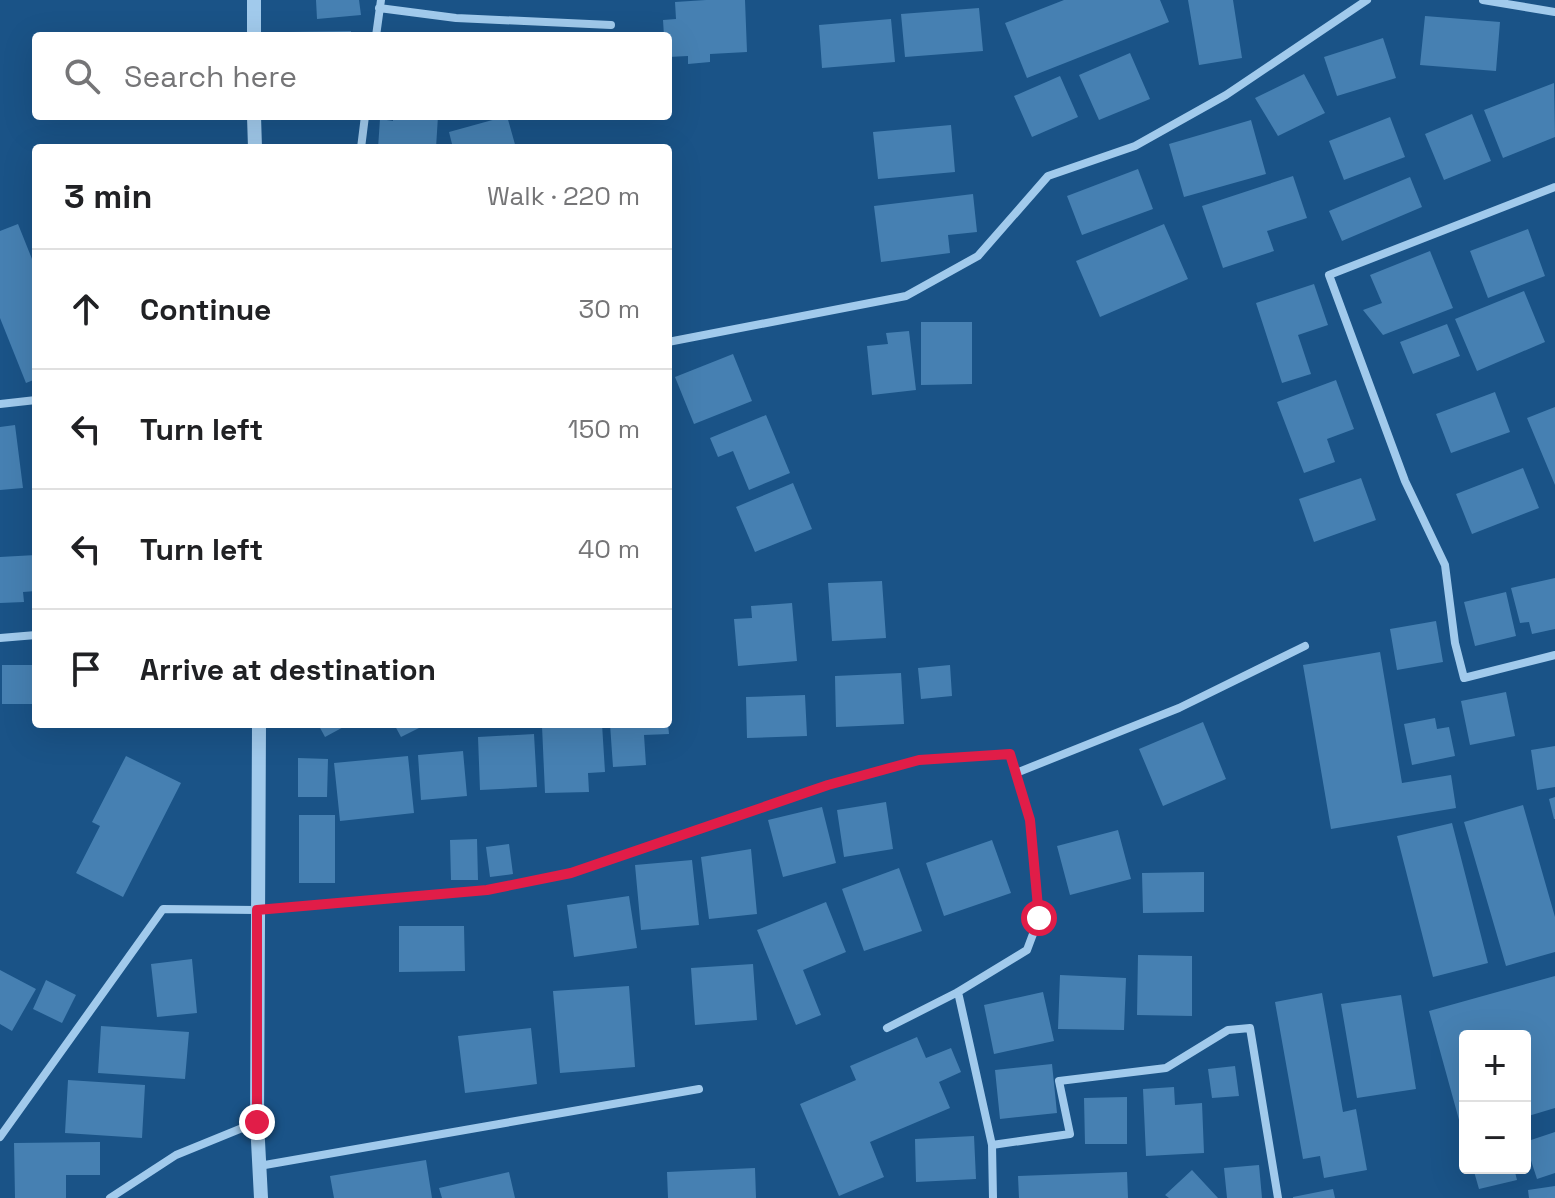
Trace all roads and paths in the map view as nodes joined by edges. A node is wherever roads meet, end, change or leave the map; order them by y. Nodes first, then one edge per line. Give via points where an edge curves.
1 (254, 0) edge
2 (1367, 0) edge
3 (1483, 0) edge
4 (380, 4) edge
5 (1555, 12) edge
6 (611, 25) dead end
7 (254, 32) edge
8 (376, 32) edge
9 (254, 120) edge
10 (364, 120) edge
11 (255, 144) edge
12 (362, 144) edge
13 (1555, 187) edge
14 (672, 341) edge
15 (32, 400) edge
16 (0, 404) edge
17 (32, 635) edge
18 (0, 638) edge
19 (1305, 646) dead end
20 (1555, 655) edge
21 (259, 728) edge
22 (1016, 773) junction
23 (257, 910) junction
24 (958, 992) junction
25 (887, 1028) dead end
26 (699, 1089) dead end
27 (257, 1122) junction
28 (0, 1137) edge
29 (992, 1145) junction
30 (259, 1166) junction
31 (110, 1198) edge
32 (261, 1198) edge
33 (993, 1198) edge
34 (1278, 1198) edge

1 - 7 street
2 - 14 street via 1226,95 1148,139 1048,176 978,256 906,296
3 - 5 street
4 - 6 street via 456,18
4 - 8 street
9 - 11 street
10 - 12 street
13 - 20 street via 1329,275 1405,481 1445,565 1464,678
15 - 16 street
17 - 18 street
19 - 22 street via 1179,708
21 - 23 street
22 - 23 street via 1010,754 919,760 828,785 571,873 487,890
22 - 24 street via 1030,820 1039,918 1027,950
23 - 27 street
23 - 28 street via 163,909
24 - 25 street
24 - 29 street
26 - 30 street
27 - 30 street
27 - 31 street via 176,1155
29 - 33 street
29 - 34 street via 1070,1134 1059,1081 1166,1068 1228,1030 1250,1028
30 - 32 street

